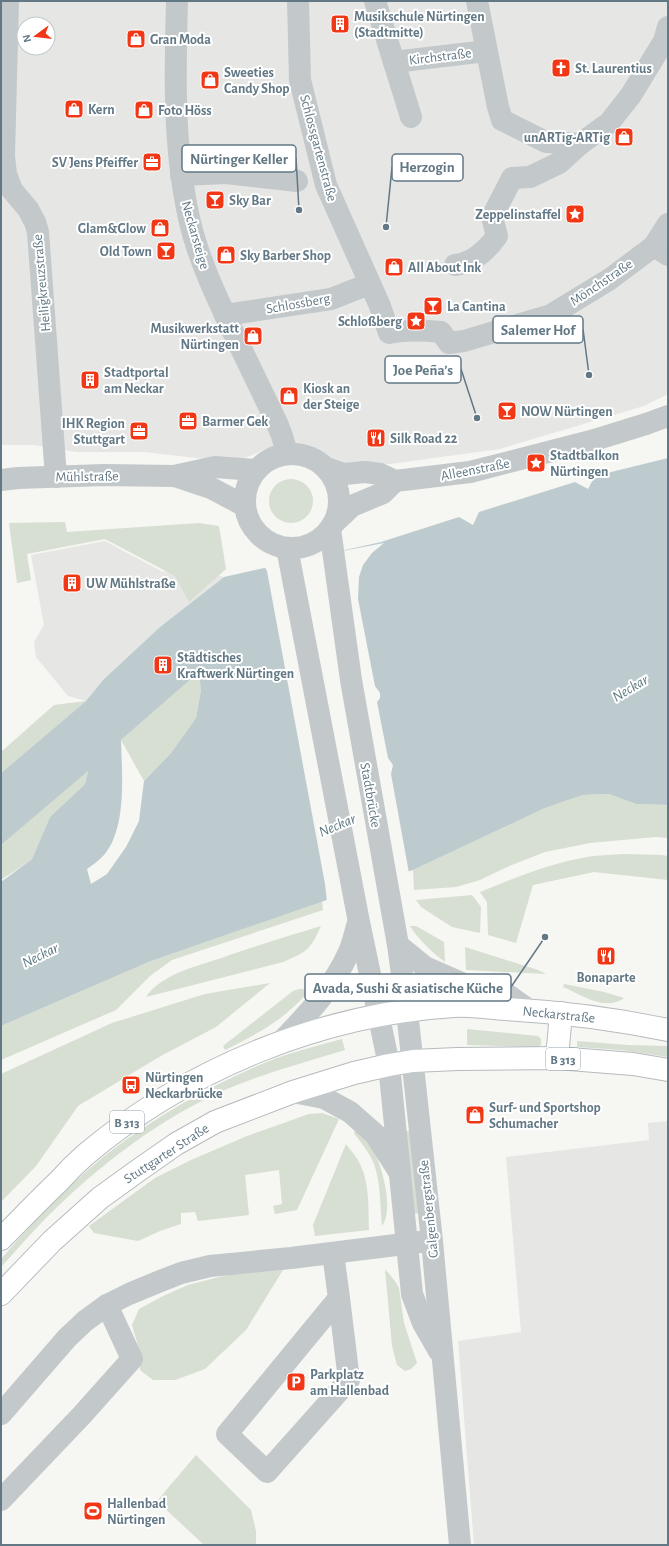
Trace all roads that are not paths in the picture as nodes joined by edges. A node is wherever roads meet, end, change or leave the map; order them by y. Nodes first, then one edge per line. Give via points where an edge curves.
1 (8, 1) edge
2 (177, 1) edge
3 (298, 1) edge
4 (375, 1) edge
5 (477, 1) edge
6 (668, 26) edge
7 (486, 51) junction
8 (394, 62) junction
9 (411, 116) dead end
10 (580, 144) junction
11 (181, 175) junction
12 (310, 183) junction
13 (668, 224) edge
14 (661, 251) edge
15 (456, 265) dead end
16 (369, 284) junction
17 (225, 315) junction
18 (389, 333) joint
19 (668, 416) edge
20 (287, 453) junction
21 (327, 468) junction
22 (255, 470) junction
23 (174, 476) junction
24 (56, 477) junction
25 (1, 480) edge
26 (395, 481) junction
27 (245, 506) junction
28 (332, 532) junction
29 (288, 551) junction
30 (359, 922) junction
31 (398, 945) junction
32 (529, 1010) junction
33 (407, 1011) junction
34 (561, 1013) junction
35 (378, 1016) junction
36 (668, 1030) edge
37 (280, 1043) junction
38 (557, 1058) junction
39 (413, 1061) junction
40 (388, 1065) junction
41 (668, 1070) edge
42 (293, 1092) junction
43 (400, 1172) junction
44 (1, 1239) edge
45 (432, 1241) junction
46 (406, 1244) junction
47 (333, 1253) junction
48 (1, 1294) edge
49 (339, 1298) junction
50 (106, 1306) junction
51 (442, 1357) junction
52 (1, 1414) edge
53 (1, 1500) edge
54 (460, 1545) edge

1 - 24 street, Heiligkreuzstraße via 4,156 6,174 12,190 28,209 38,232
2 - 11 street, Neckarsteige via 175,87
3 - 12 street, Schlossgartenstraße via 300,80
4 - 8 street, Kirchstraße
5 - 7 street, Kirchstraße
6 - 10 street via 664,41 631,95 609,123
7 - 8 street, Kirchstraße
7 - 10 street, Kirchstraße via 502,120 546,142
8 - 9 street, Kirchstraße
10 - 15 street via 559,163 530,177 512,178 492,216 497,236 489,248 466,263
11 - 12 street via 226,173
11 - 17 street, Neckarsteige via 189,219
12 - 16 street, Schlossgartenstraße
13 - 14 street, Mönchstraße
14 - 18 street, Mönchstraße via 551,314 518,326 449,343 441,332 404,330
16 - 17 street, Schlossberg via 331,299
16 - 18 street, Schlossgartenstraße
17 - 20 street, Neckarsteige via 277,423
19 - 26 street, Alleenstraße via 591,442 470,472
20 - 21 street via 308,456
20 - 22 street via 269,459
21 - 26 street, Alleenstraße via 344,474 380,474
21 - 28 street via 337,485 340,505
22 - 23 street, Mühlstraße via 215,467
22 - 27 street via 246,487
23 - 24 street, Mühlstraße
23 - 27 street, Mühlstraße via 211,488
24 - 25 street, Mühlstraße
26 - 28 street via 383,493 352,506
27 - 29 street via 249,521 259,534 272,544
28 - 29 street via 303,547
28 - 31 street, Stadtbrücke via 351,680
29 - 30 street
30 - 35 street
30 - 37 street via 349,951 329,988
31 - 32 street via 425,967 471,987 505,993
31 - 33 street, Stadtbrücke
32 - 33 main road, Neckarstraße / B 313 via 456,1006
32 - 34 main road, Neckarstraße / B 313
33 - 35 main road, Neckarstraße / B 313
33 - 39 street, Stadtbrücke
34 - 36 main road, Neckarstraße / B 313
34 - 38 main road
35 - 37 main road, B 313 via 308,1033
35 - 40 street
37 - 44 main road, B 313 via 187,1085 137,1115 84,1156
38 - 39 main road, B 313
38 - 41 main road, B 313 via 633,1064
39 - 40 main road, B 313
39 - 45 street, Galgenbergstraße
40 - 42 main road, Stuttgarter Straße / B 313
40 - 43 street, Galgenbergstraße
42 - 43 street, Galgenbergstraße via 324,1098 350,1112 375,1134
42 - 48 main road, Stuttgarter Straße / B 313 via 215,1122 176,1144 100,1198 52,1241
43 - 46 street, Galgenbergstraße
45 - 46 street
45 - 51 street, Galgenbergstraße
46 - 47 street
46 - 51 street, Galgenbergstraße via 412,1294 423,1323
47 - 49 street
47 - 50 street via 210,1266 181,1273
49 - 49 street via 349,1380 267,1472 227,1434
50 - 52 street via 67,1338
50 - 53 street via 132,1359
51 - 54 street, Galgenbergstraße

